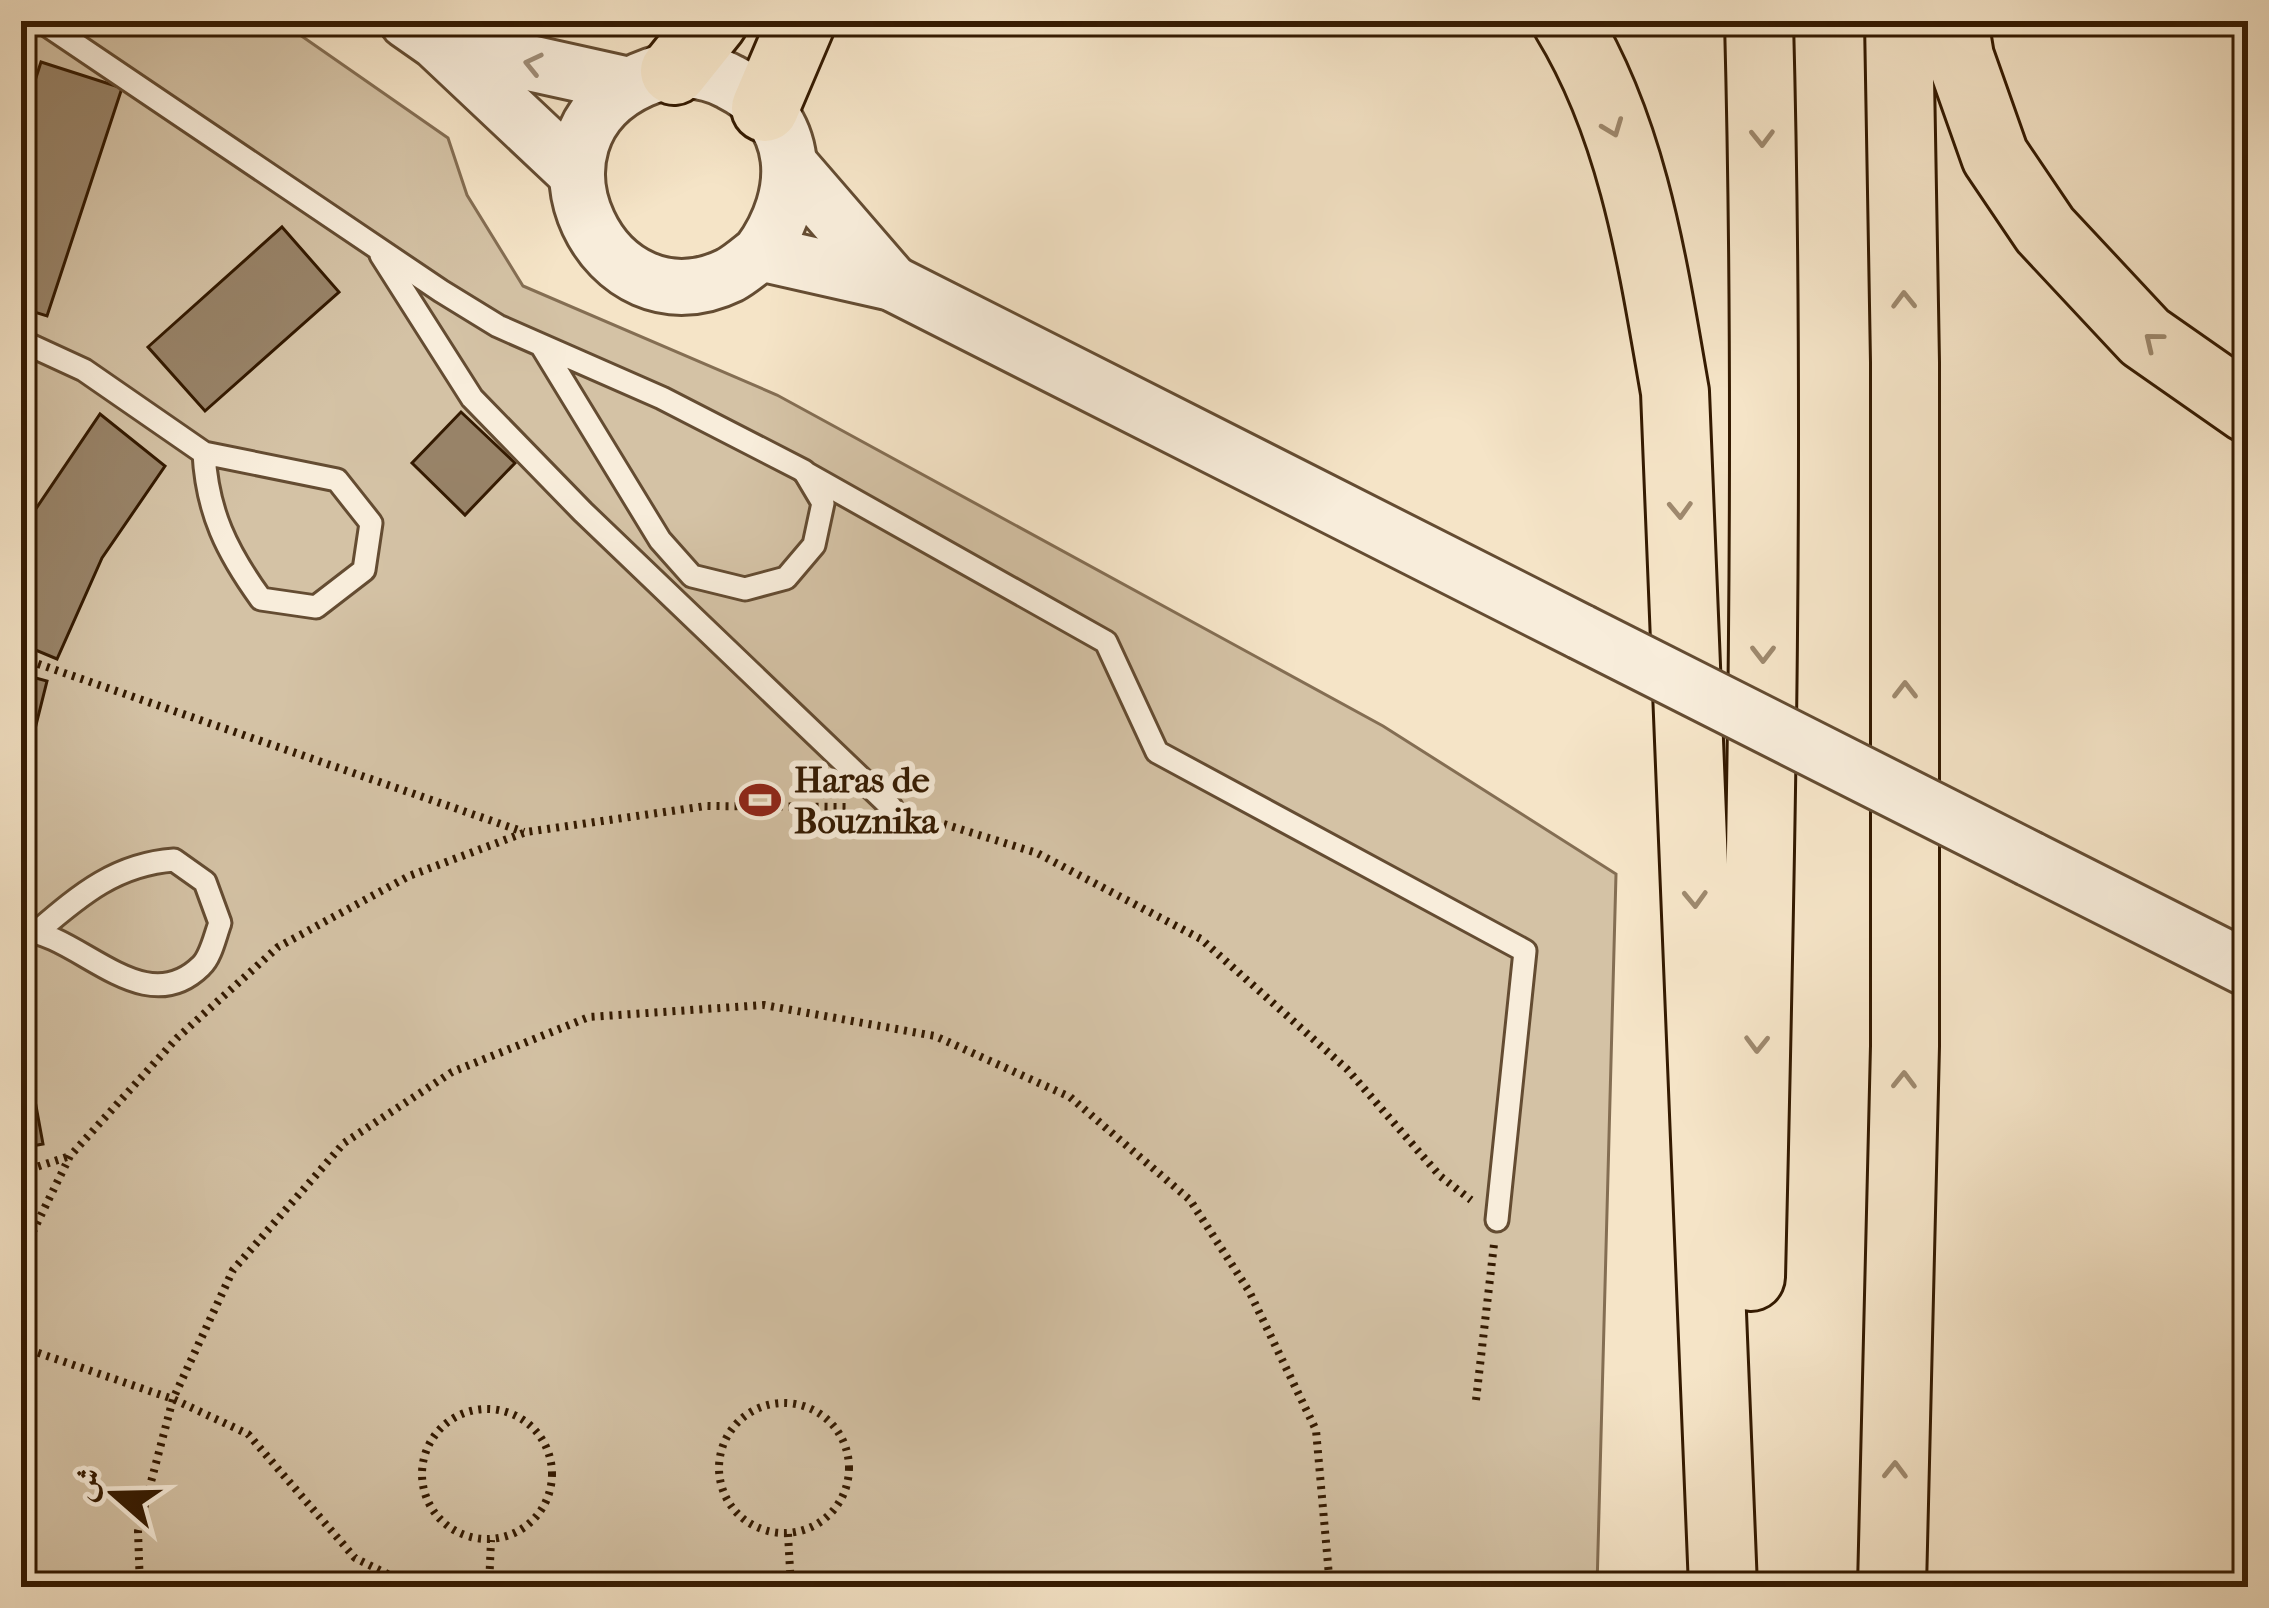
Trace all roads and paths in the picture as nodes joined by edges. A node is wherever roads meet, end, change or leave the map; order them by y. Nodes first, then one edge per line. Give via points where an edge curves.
1 (41, 21) edge
2 (802, 21) edge
3 (1566, 21) edge
4 (1759, 21) edge
5 (1899, 21) edge
6 (1954, 21) edge
7 (422, 32) edge
8 (672, 59) edge
9 (778, 136) junction
10 (576, 173) junction
11 (378, 250) junction
12 (760, 253) junction
13 (892, 283) junction
14 (21, 341) edge
15 (541, 345) junction
16 (2248, 409) edge
17 (204, 453) junction
18 (804, 471) junction
19 (21, 658) edge
20 (891, 807) junction
21 (526, 832) junction
22 (30, 930) edge
23 (2248, 969) edge
24 (70, 1156) junction
25 (21, 1172) edge
26 (1497, 1220) junction
27 (21, 1256) edge
28 (21, 1347) edge
29 (172, 1399) junction
30 (1476, 1400) dead end
31 (788, 1534) junction
32 (490, 1540) junction
33 (140, 1587) edge
34 (414, 1587) edge
35 (489, 1587) edge
36 (790, 1587) edge
37 (1330, 1587) edge
38 (1723, 1587) edge
39 (1744, 1587) edge
40 (1892, 1587) edge

1 - 11 lane
2 - 9 highway
3 -> 38 highway via 1643,211 1675,392
4 -> 39 highway via 1762,805
40 -> 5 highway via 1905,1046
16 -> 6 highway via 2145,338 2045,230 1995,156
8 -> 7 street
7 - 10 street
8 - 9 street via 724,78
8 - 10 street via 602,108
9 - 12 street via 789,197
9 - 13 street
10 - 12 street via 580,210 598,243 624,268 658,283 695,285 730,275
11 - 15 lane
11 - 20 lane via 472,398
12 - 13 street
13 - 23 street, bridge
14 - 17 lane via 84,370
15 - 18 lane
15 - 18 lane via 660,539 692,576 745,589 786,578 814,545 823,503
17 - 17 lane via 337,480 371,523 364,570 316,607 261,599 228,554
18 - 26 lane via 1106,642 1156,752 1525,951
19 - 21 path
20 - 21 path via 706,806
20 - 26 path via 1037,853 1201,939 1347,1069 1440,1176
21 - 24 path via 409,876 278,946 177,1038
22 - 22 lane via 122,978 170,985 203,965 220,923 205,882 175,860 139,862
24 - 25 path
24 - 27 path
26 - 30 path
28 - 29 path
29 - 33 path via 138,1531
29 - 34 path via 248,1434 355,1558
29 - 37 path via 233,1270 344,1143 398,1107 452,1072 590,1017 764,1005 935,1036 1070,1097 1190,1200 1250,1291 1316,1430
31 - 31 path via 835,1509 849,1458 821,1413 783,1402 731,1428 718,1464 737,1514
31 - 36 path
32 - 32 path via 538,1515 552,1464 523,1420 486,1408 448,1420 421,1470 440,1521
32 - 35 path

